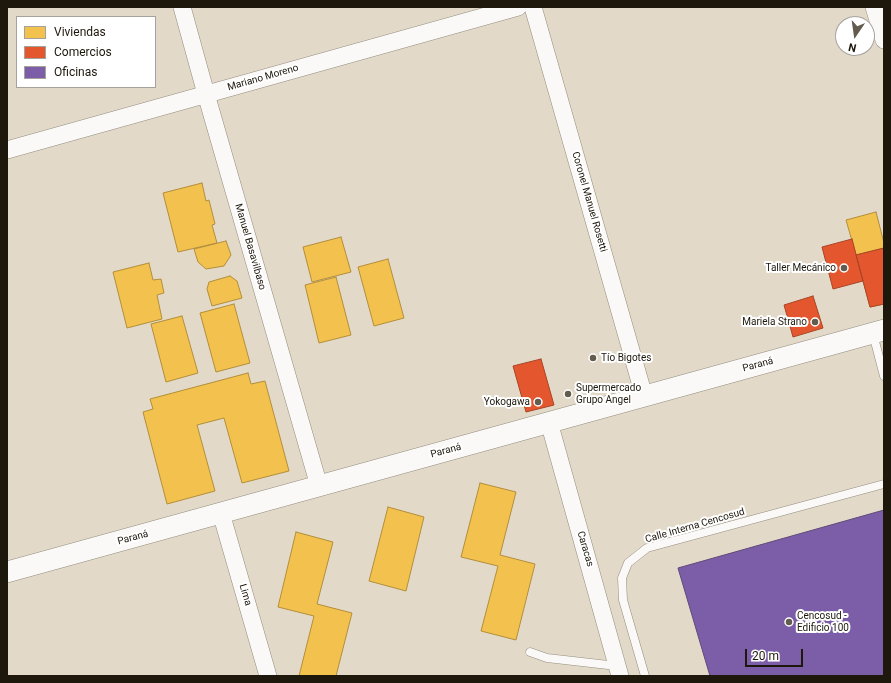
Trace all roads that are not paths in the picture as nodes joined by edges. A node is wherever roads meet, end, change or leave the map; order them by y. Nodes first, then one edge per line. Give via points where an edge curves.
1 (182, 7) edge
2 (518, 7) edge
3 (533, 7) edge
4 (874, 7) edge
5 (884, 40) edge
6 (206, 94) junction
7 (7, 150) edge
8 (878, 331) edge
9 (884, 376) edge
10 (644, 396) junction
11 (549, 422) junction
12 (884, 484) edge
13 (319, 486) junction
14 (222, 513) junction
15 (7, 572) edge
16 (530, 652) dead end
17 (619, 671) edge
18 (268, 676) edge
19 (644, 676) edge

1 - 6 street, Manuel Basavilbaso
2 - 6 street, Mariano Moreno
3 - 10 street, Coronel Manuel Rosetti
4 - 5 street
6 - 7 street, Mariano Moreno
6 - 13 street, Manuel Basavilbaso
8 - 9 lane
8 - 10 street, Paraná
10 - 11 street, Paraná
11 - 13 street, Paraná
11 - 17 street, Caracas
12 - 19 lane, Calle Interna Cencosud via 647,548 628,563 622,578 623,600
13 - 14 street, Paraná
14 - 15 street, Paraná
14 - 18 street, Lima
16 - 17 lane via 547,658

